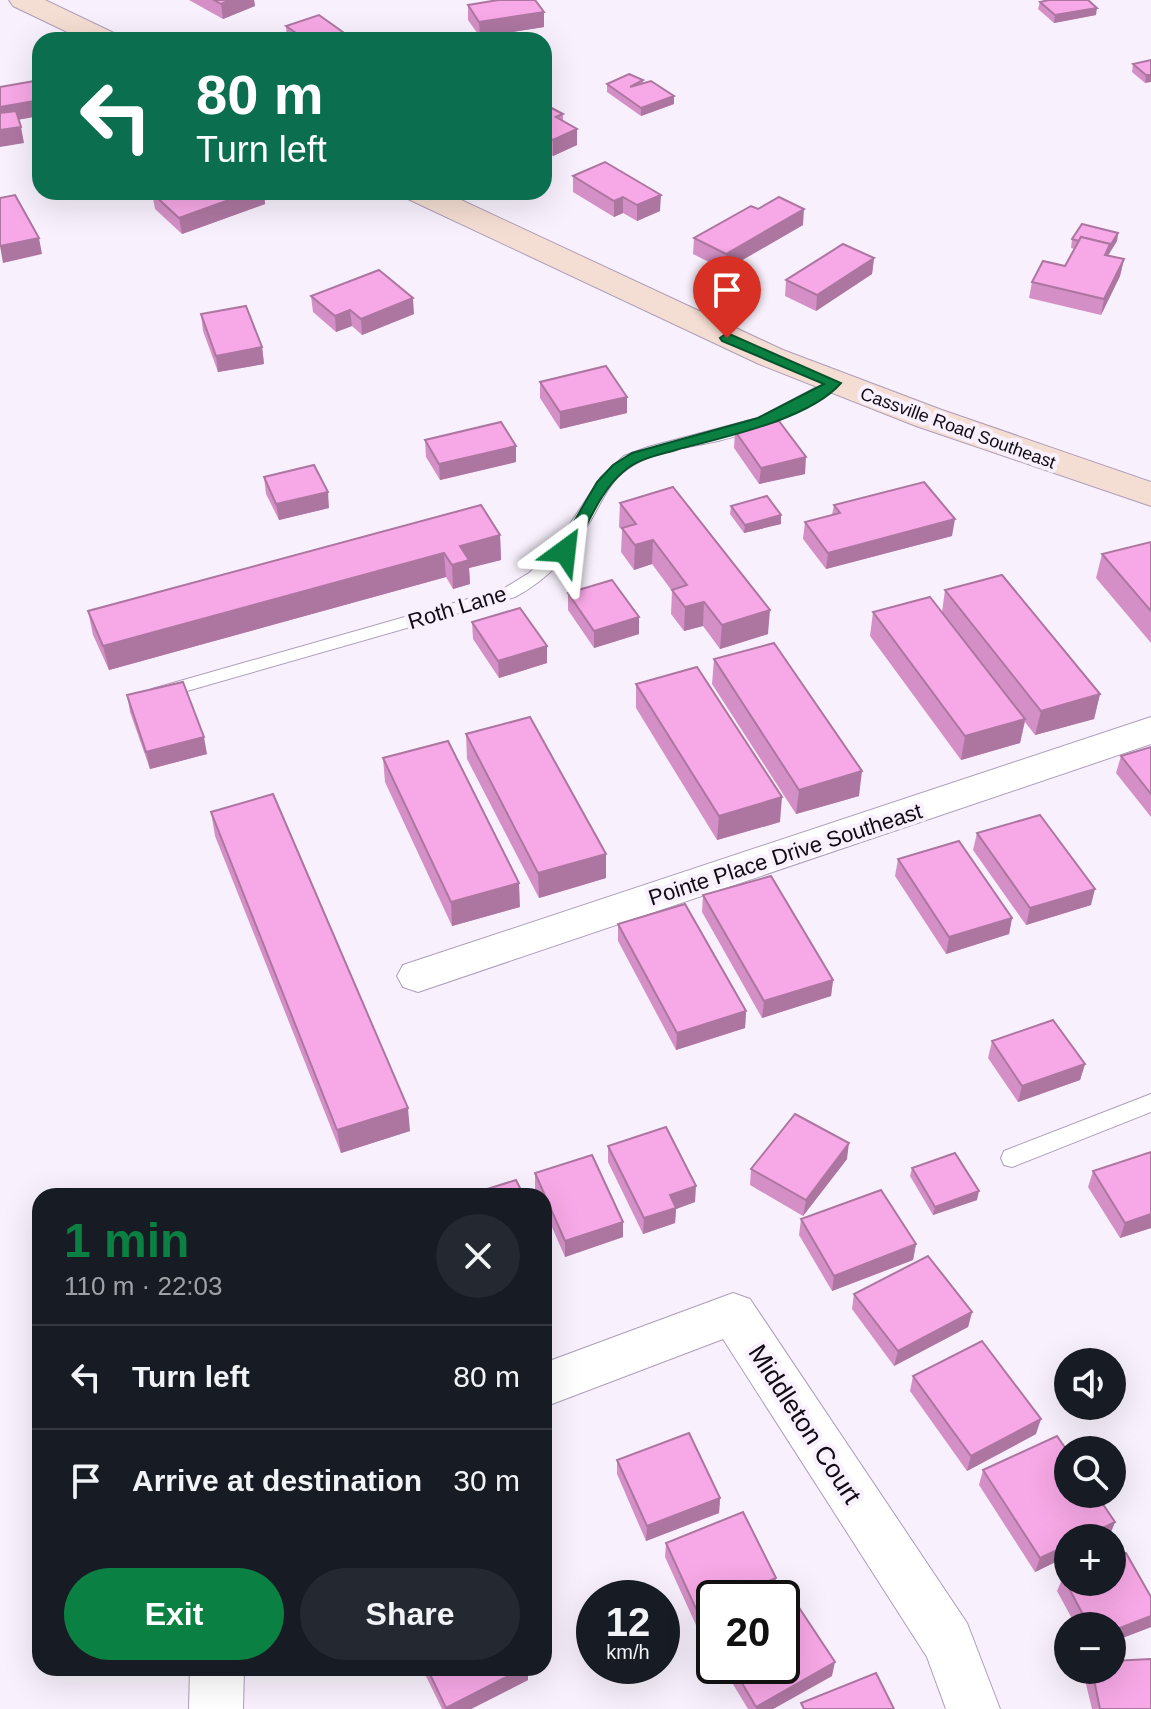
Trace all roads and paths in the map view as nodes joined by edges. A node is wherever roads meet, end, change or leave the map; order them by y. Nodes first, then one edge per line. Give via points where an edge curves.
1 (23, 0) edge
2 (89, 32) edge
3 (436, 200) edge
4 (834, 383) junction
5 (1151, 495) edge
6 (156, 693) edge
7 (1151, 730) edge
8 (418, 976) dead end
9 (1151, 1103) edge
10 (1012, 1158) dead end
11 (552, 1382) edge
12 (217, 1676) edge
13 (216, 1709) edge
14 (973, 1709) edge

1 - 2 main road
3 - 4 main road, Cassville Road Southeast via 704,328
4 - 5 main road, Cassville Road Southeast
4 - 6 lane, Roth Lane via 763,421 638,456 618,468 565,551 528,584 509,593
7 - 8 street, Pointe Place Drive Southeast
9 - 10 lane
11 - 14 street, Middleton Court via 733,1314 948,1642
12 - 13 street

